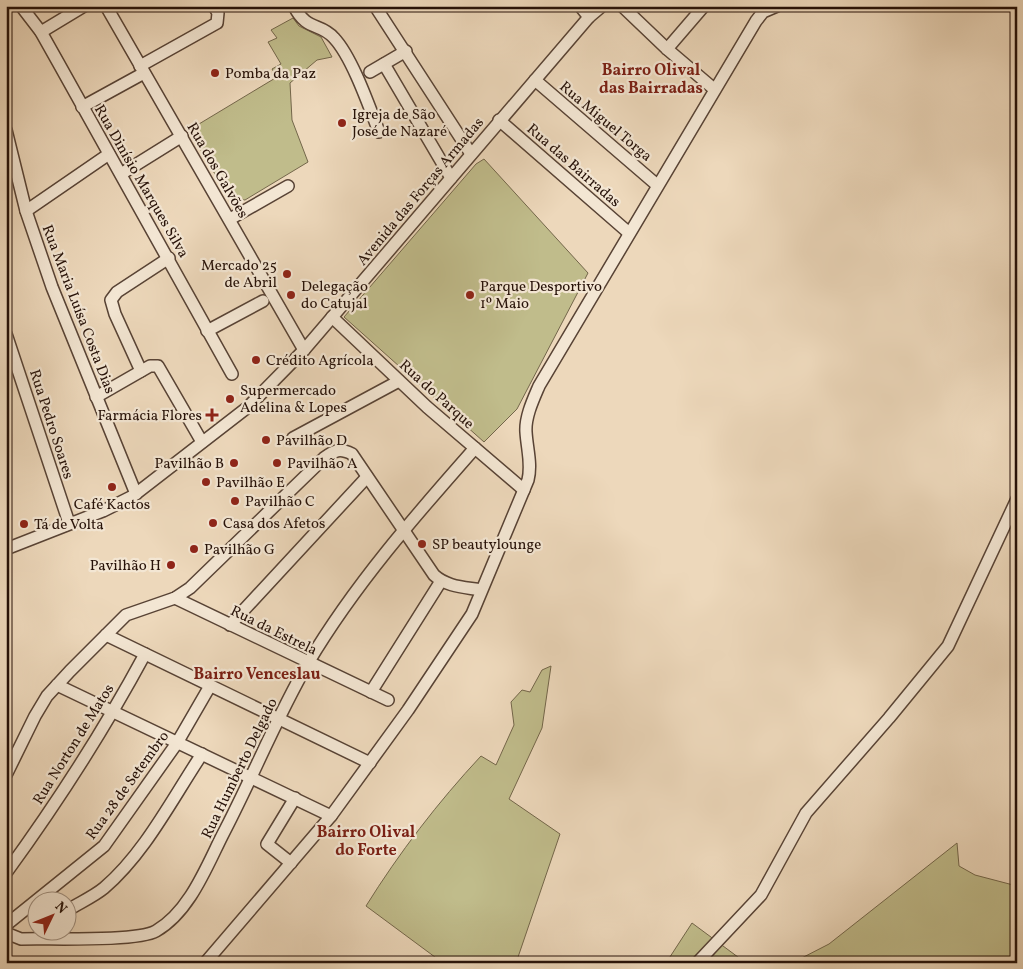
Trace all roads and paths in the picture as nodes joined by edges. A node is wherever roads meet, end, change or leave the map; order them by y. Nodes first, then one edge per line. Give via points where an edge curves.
1 (21, 6) edge
2 (84, 6) edge
3 (106, 6) edge
4 (214, 6) edge
5 (294, 6) edge
6 (375, 6) edge
7 (580, 6) edge
8 (602, 6) edge
9 (622, 6) edge
10 (704, 6) edge
11 (777, 6) edge
12 (588, 18) junction
13 (40, 32) junction
14 (667, 49) junction
15 (406, 51) junction
16 (384, 64) junction
17 (142, 69) junction
18 (370, 72) dead end
19 (534, 80) junction
20 (714, 89) junction
21 (82, 107) junction
22 (499, 120) junction
23 (6, 130) edge
24 (379, 132) dead end
25 (182, 136) junction
26 (109, 154) junction
27 (471, 154) junction
28 (122, 174) junction
29 (451, 178) junction
30 (658, 185) junction
31 (288, 186) dead end
32 (26, 211) junction
33 (230, 219) junction
34 (629, 233) junction
35 (168, 258) junction
36 (263, 301) dead end
37 (332, 317) junction
38 (207, 331) junction
39 (6, 334) edge
40 (304, 350) junction
41 (141, 371) junction
42 (232, 374) dead end
43 (399, 381) junction
44 (96, 397) junction
45 (293, 438) dead end
46 (202, 442) junction
47 (475, 448) junction
48 (367, 477) junction
49 (524, 490) junction
50 (136, 494) junction
51 (1017, 499) edge
52 (69, 523) junction
53 (403, 529) junction
54 (7, 546) edge
55 (441, 582) junction
56 (481, 590) junction
57 (175, 598) junction
58 (230, 625) junction
59 (106, 635) junction
60 (145, 654) junction
61 (308, 663) junction
62 (58, 685) junction
63 (210, 686) junction
64 (371, 692) junction
65 (388, 700) dead end
66 (113, 712) junction
67 (279, 719) junction
68 (177, 742) junction
69 (202, 754) junction
70 (370, 763) junction
71 (6, 775) edge
72 (252, 777) junction
73 (295, 798) junction
74 (331, 816) junction
75 (291, 863) junction
76 (6, 872) edge
77 (78, 904) edge
78 (6, 925) edge
79 (6, 933) edge
80 (28, 934) edge
81 (20, 939) junction
82 (205, 963) edge
83 (697, 963) edge

1 - 13 street, Rua Dinísio Marques Silva
2 - 13 street
3 - 17 street, Rua dos Galvões
4 - 17 street via 218,13 217,23
5 - 24 street via 300,19 336,39
6 - 15 street
7 - 12 street
8 - 12 street, Avenida das Forças Armadas
9 - 14 street
10 - 14 street
11 - 20 street via 763,12
12 - 19 street, Avenida das Forças Armadas
13 - 21 street, Rua Dinísio Marques Silva
14 - 20 street
15 - 16 street
15 - 27 street
16 - 18 street
16 - 29 street
17 - 21 street
17 - 25 street, Rua dos Galvões
19 - 22 street, Avenida das Forças Armadas
19 - 30 street, Rua Miguel Torga
20 - 30 street
21 - 26 street, Rua Dinísio Marques Silva
22 - 27 street, Avenida das Forças Armadas
22 - 34 street, Rua das Bairradas
23 - 32 street, Rua Maria Luísa Costa Dias
25 - 28 street
25 - 33 street, Rua dos Galvões
26 - 28 street, Rua Dinísio Marques Silva
26 - 32 street
27 - 29 street, Avenida das Forças Armadas
28 - 35 street, Rua Dinísio Marques Silva
29 - 37 street, Avenida das Forças Armadas
30 - 34 street
31 - 33 street
32 - 44 street, Rua Maria Luísa Costa Dias
33 - 40 street, Rua dos Galvões
34 - 49 street via 539,386 530,407 526,430 531,470
35 - 38 street, Rua Dinísio Marques Silva
35 - 41 street via 117,292 111,300 114,314
36 - 38 street
37 - 40 street, Avenida das Forças Armadas
37 - 43 street, Rua do Parque
38 - 42 street, Rua Dinísio Marques Silva
39 - 52 street, Rua Pedro Soares
40 - 46 street, Avenida das Forças Armadas via 248,407
41 - 44 street
41 - 46 street via 158,366
43 - 45 street
43 - 47 street, Rua do Parque
44 - 50 street, Rua Maria Luísa Costa Dias
46 - 50 street, Avenida das Forças Armadas
47 - 49 street, Rua do Parque
47 - 53 street, Rua Humberto Delgado
48 - 53 street
48 - 57 street via 352,454 335,450 190,588
48 - 58 street
49 - 56 street
50 - 52 street, Avenida das Forças Armadas
51 - 83 street via 948,646 806,813 761,895
52 - 54 street, Avenida das Forças Armadas
53 - 55 street
53 - 61 street, Rua Humberto Delgado via 362,582
55 - 56 street
55 - 64 street
56 - 70 street via 472,614
57 - 58 street, Rua da Estrela
57 - 59 street via 133,611
58 - 61 street, Rua da Estrela
59 - 60 street
59 - 62 street
60 - 63 street
60 - 66 street, Rua Norton de Matos
61 - 64 street, Rua da Estrela
61 - 67 street, Rua Humberto Delgado
62 - 66 street
62 - 71 street via 35,716
63 - 67 street
63 - 68 street, Rua 28 de Setembro
64 - 65 street, Rua da Estrela
66 - 68 street
66 - 76 street, Rua Norton de Matos
67 - 70 street
67 - 72 street, Rua Humberto Delgado
68 - 69 street
68 - 78 street, Rua 28 de Setembro via 104,846
69 - 72 street
69 - 77 street via 120,873 102,890
70 - 74 street
72 - 73 street
72 - 81 street, Rua Humberto Delgado via 190,896 155,932 130,937
73 - 74 street
73 - 75 street via 267,844
74 - 75 street
75 - 82 street
79 - 81 street, Rua Humberto Delgado
80 - 81 street

